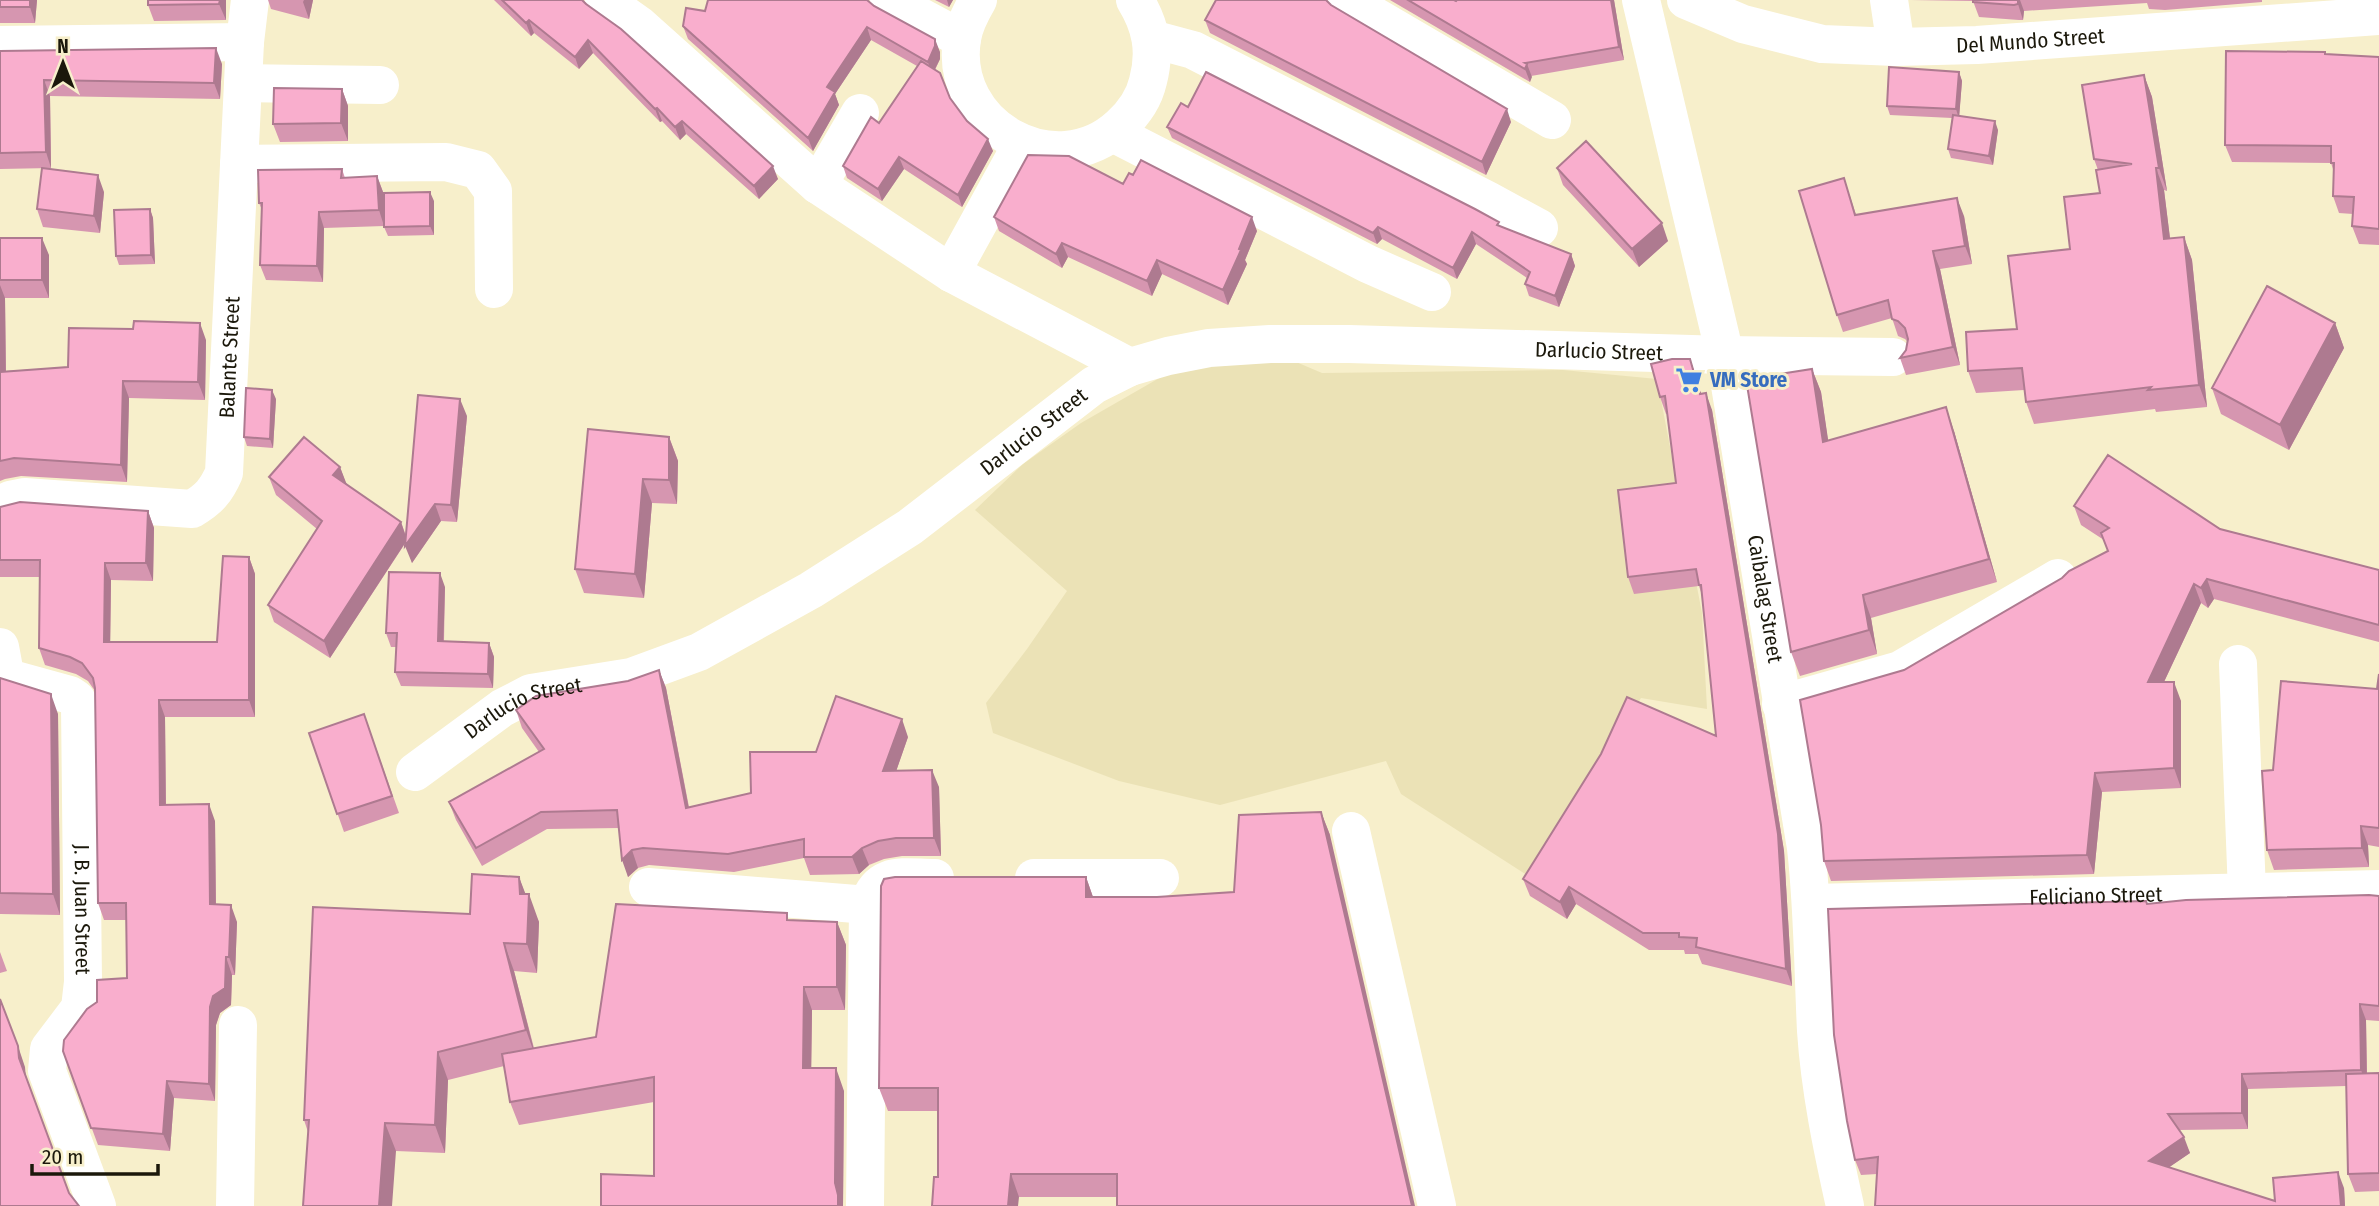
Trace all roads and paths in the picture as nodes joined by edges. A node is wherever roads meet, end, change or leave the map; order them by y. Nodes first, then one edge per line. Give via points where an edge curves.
1 (250, 0) edge
2 (604, 0) edge
3 (889, 0) edge
4 (978, 0) edge
5 (1135, 0) edge
6 (1346, 0) edge
7 (1641, 0) edge
8 (1686, 0) edge
9 (1889, 0) edge
10 (2379, 16) edge
11 (962, 39) junction
12 (1152, 39) junction
13 (245, 43) junction
14 (0, 45) edge
15 (1896, 47) junction
16 (243, 83) junction
17 (380, 85) dead end
18 (860, 113) dead end
19 (1552, 120) dead end
20 (1113, 133) junction
21 (1022, 144) junction
22 (239, 164) junction
23 (818, 185) junction
24 (1539, 228) dead end
25 (951, 274) junction
26 (494, 289) dead end
27 (1432, 292) dead end
28 (1725, 355) junction
29 (1893, 357) dead end
30 (1130, 367) junction
31 (0, 505) edge
32 (2058, 578) edge
33 (0, 647) edge
34 (2238, 664) dead end
35 (1781, 704) junction
36 (415, 772) dead end
37 (1351, 831) dead end
38 (1160, 878) dead end
39 (648, 887) dead end
40 (2379, 889) edge
41 (2247, 892) junction
42 (1812, 903) junction
43 (868, 905) junction
44 (238, 1025) dead end
45 (97, 1206) edge
46 (235, 1206) edge
47 (865, 1206) edge
48 (1437, 1206) edge
49 (1845, 1206) edge

1 - 13 street, Balante Street
2 - 23 street via 639,25
3 - 11 street
4 - 11 street
5 - 12 street
6 - 19 street
7 - 28 street, Caibalag Street
8 - 15 street, Del Mundo Street via 1743,24 1822,44
9 - 15 street
10 - 15 street, Del Mundo Street
11 - 21 street via 962,72 973,102 994,128
12 - 20 street via 1146,92 1132,115
12 - 24 street via 1193,50
13 - 14 street
13 - 16 street, Balante Street
16 - 17 street
16 - 22 street, Balante Street
18 - 23 street
20 - 21 street via 1084,146 1054,151
20 - 27 street
21 - 25 street
22 - 26 street via 446,162 478,170 493,191
22 - 31 street, Balante Street via 224,473 217,489 192,509 25,497
23 - 25 street
25 - 30 street
28 - 29 street, Darlucio Street
28 - 30 street, Darlucio Street via 1270,344 1209,348
28 - 35 street, Caibalag Street
30 - 36 street, Darlucio Street via 1094,385 910,527 811,590 699,652 631,677 531,693 502,708
32 - 35 street via 1900,670
33 - 45 street, J. B. Juan Street via 5,674 70,695 80,706 83,982 80,1008 49,1049 47,1071
34 - 41 street
35 - 42 street, Caibalag Street
37 - 48 street
38 - 43 street via 902,878 882,881
39 - 43 street
40 - 41 street, Feliciano Street
41 - 42 street, Feliciano Street
42 - 49 street, Caibalag Street via 1819,1057
43 - 47 street
44 - 46 street

